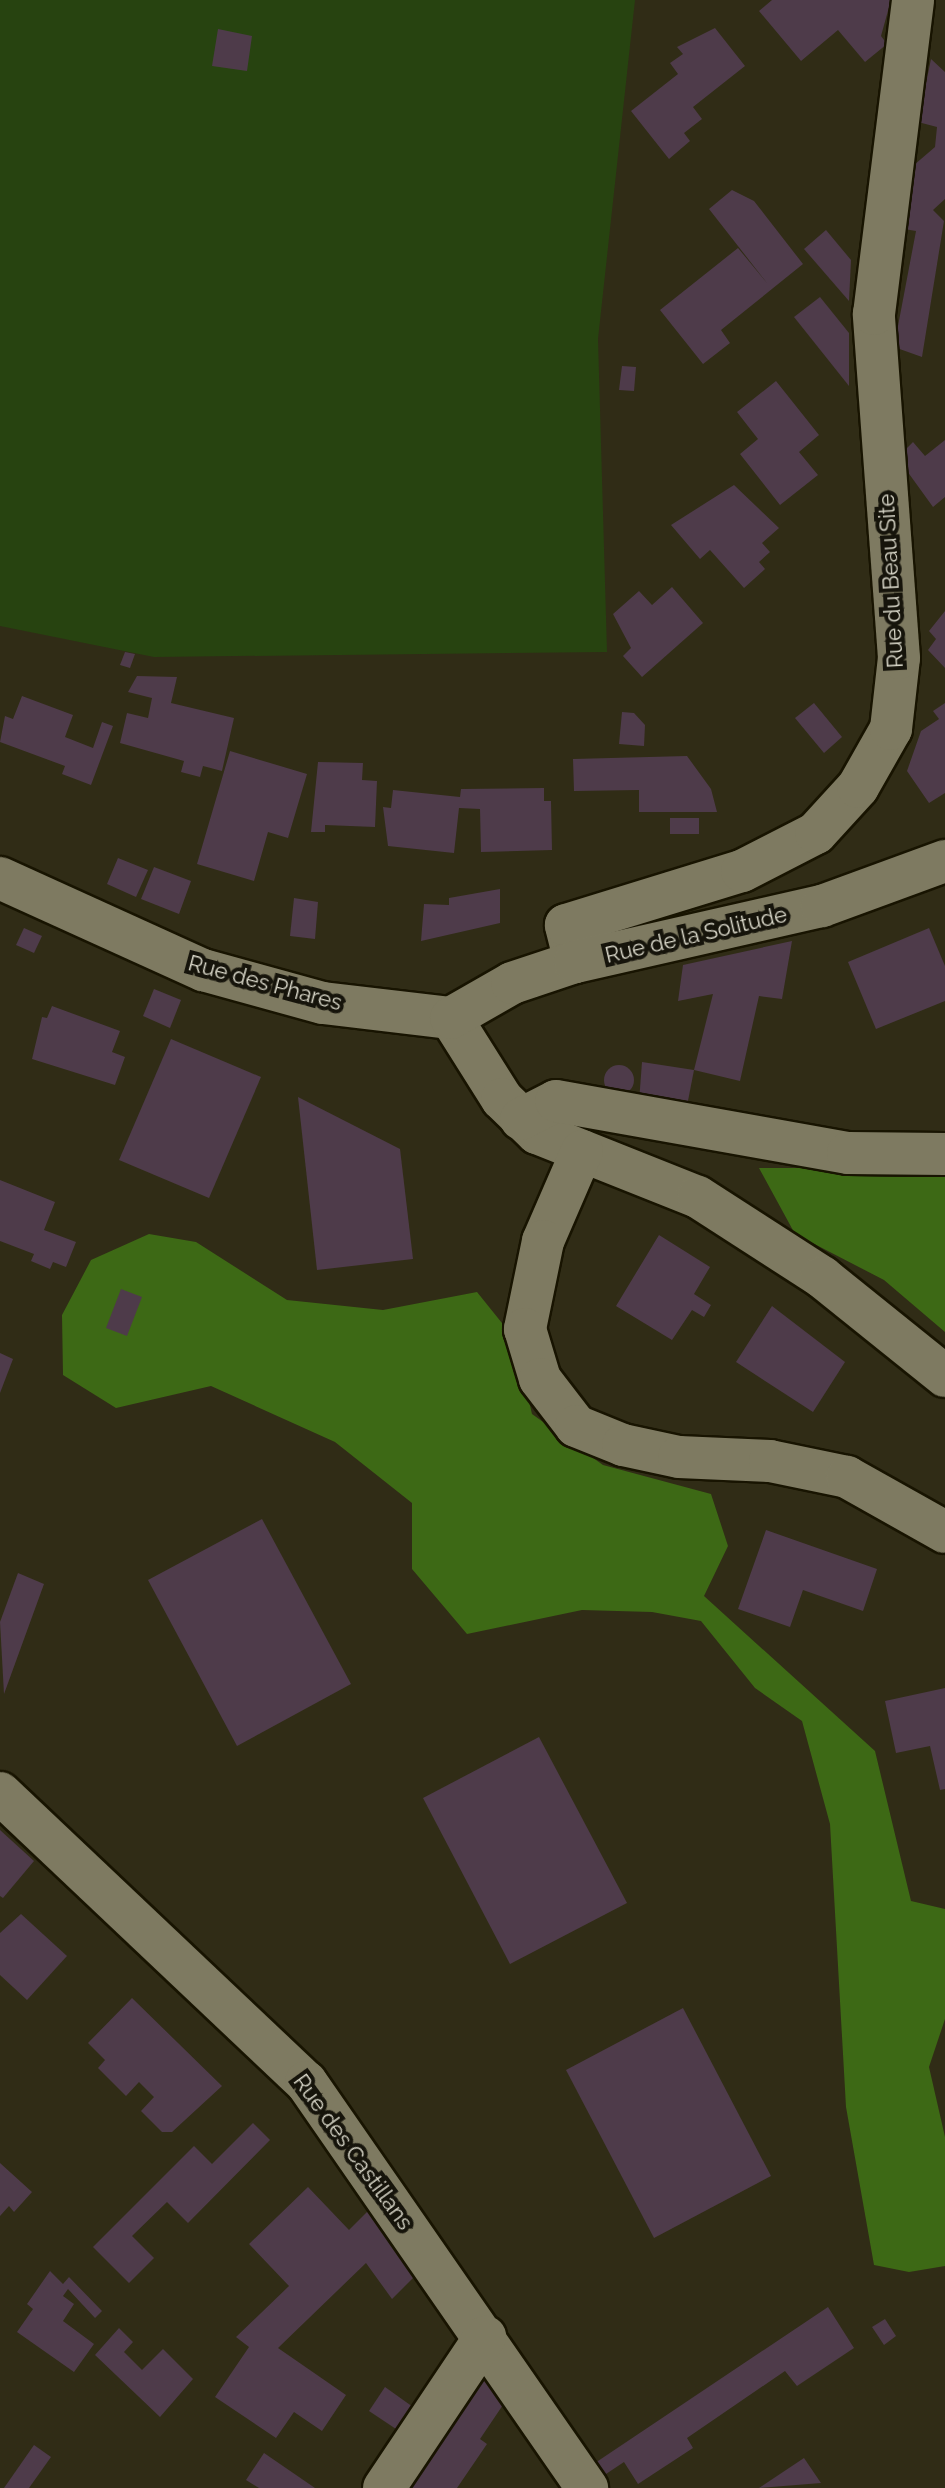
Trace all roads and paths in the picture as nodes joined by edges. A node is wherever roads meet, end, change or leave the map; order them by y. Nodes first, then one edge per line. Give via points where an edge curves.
1 (913, 0) edge
2 (945, 861) edge
3 (0, 878) edge
4 (575, 962) junction
5 (451, 1018) junction
6 (521, 1119) junction
7 (582, 1151) junction
8 (945, 1154) edge
9 (945, 1376) edge
10 (945, 1532) edge
11 (0, 1793) edge
12 (485, 2337) junction
13 (384, 2488) edge
14 (587, 2488) edge

1 - 4 street, Rue du Beau Site via 874,314 899,658 891,729 858,787 816,833 742,871 566,925
2 - 4 street, Rue de la Solitude via 822,906
3 - 5 street, Rue des Phares via 203,970 323,1003
4 - 5 street, Rue de la Solitude via 512,983
5 - 6 street
6 - 7 street via 537,1133
6 - 8 street via 556,1101 848,1153
7 - 9 street via 698,1197 822,1277
7 - 10 street via 543,1241 525,1329 540,1379 576,1426 623,1445 679,1457 770,1461 847,1477
11 - 12 street, Rue des Castillans via 306,2082
12 - 13 street
12 - 14 street, Rue des Castillans

